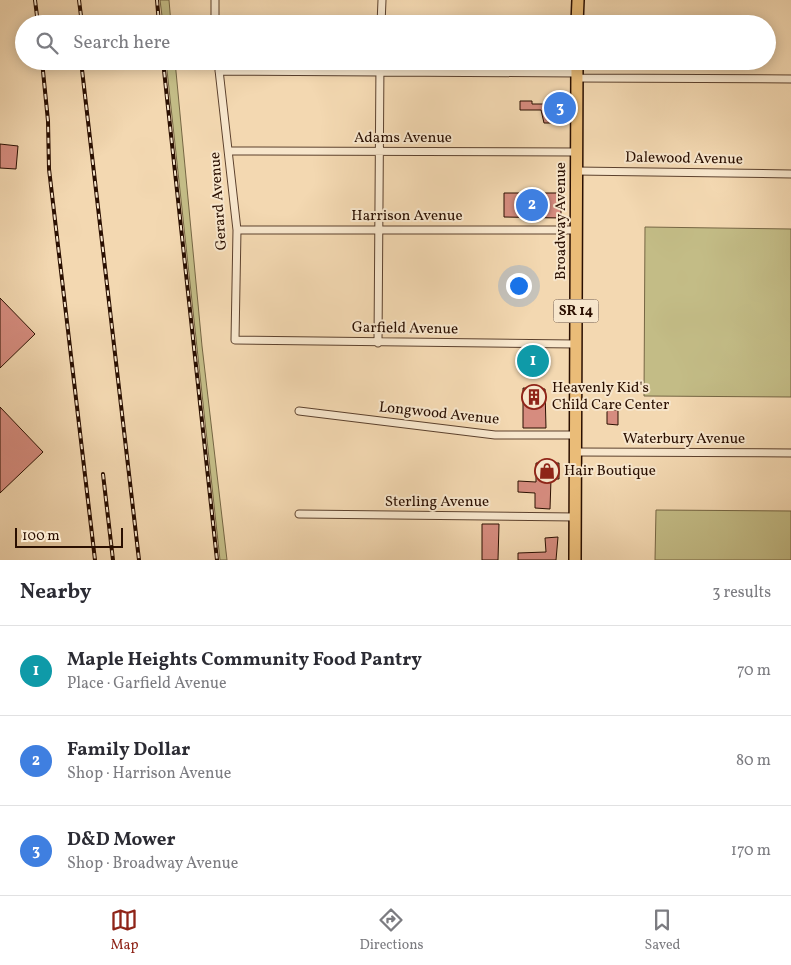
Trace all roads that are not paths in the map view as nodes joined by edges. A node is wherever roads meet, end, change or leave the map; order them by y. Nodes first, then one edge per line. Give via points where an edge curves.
1 (214, 0) edge
2 (382, 0) edge
3 (578, 0) edge
4 (215, 15) edge
5 (381, 15) edge
6 (577, 15) edge
7 (379, 70) edge
8 (577, 70) edge
9 (219, 71) joint
10 (379, 73) junction
11 (577, 76) junction
12 (791, 79) edge
13 (229, 151) junction
14 (379, 152) junction
15 (576, 152) junction
16 (576, 171) junction
17 (791, 174) edge
18 (237, 230) junction
19 (378, 230) junction
20 (577, 230) junction
21 (235, 340) joint
22 (378, 343) junction
23 (575, 344) junction
24 (299, 411) dead end
25 (576, 435) junction
26 (576, 452) junction
27 (791, 453) edge
28 (299, 514) dead end
29 (575, 516) junction
30 (575, 560) edge

1 - 4 street
2 - 5 street
3 - 6 main road
7 - 10 street
8 - 11 main road, Broadway Avenue / SR 14
9 - 10 street
9 - 13 street, Gerard Avenue
10 - 11 street
10 - 14 street
11 - 12 street
11 - 15 main road, Broadway Avenue / SR 14
13 - 14 street, Adams Avenue
13 - 18 street, Gerard Avenue
14 - 15 street, Adams Avenue
14 - 19 street
15 - 16 main road, Broadway Avenue / SR 14
16 - 17 street, Dalewood Avenue
16 - 20 main road, Broadway Avenue / SR 14
18 - 19 street, Harrison Avenue
18 - 21 street, Gerard Avenue
19 - 20 street, Harrison Avenue
19 - 22 street
20 - 23 main road, Broadway Avenue / SR 14
21 - 22 street, Garfield Avenue
22 - 23 street, Garfield Avenue
23 - 25 main road, Broadway Avenue / SR 14
24 - 25 street, Longwood Avenue via 494,435
25 - 26 main road, Broadway Avenue / SR 14
26 - 27 street, Waterbury Avenue
26 - 29 main road, Broadway Avenue / SR 14
28 - 29 street, Sterling Avenue
29 - 30 main road, Broadway Avenue / SR 14

